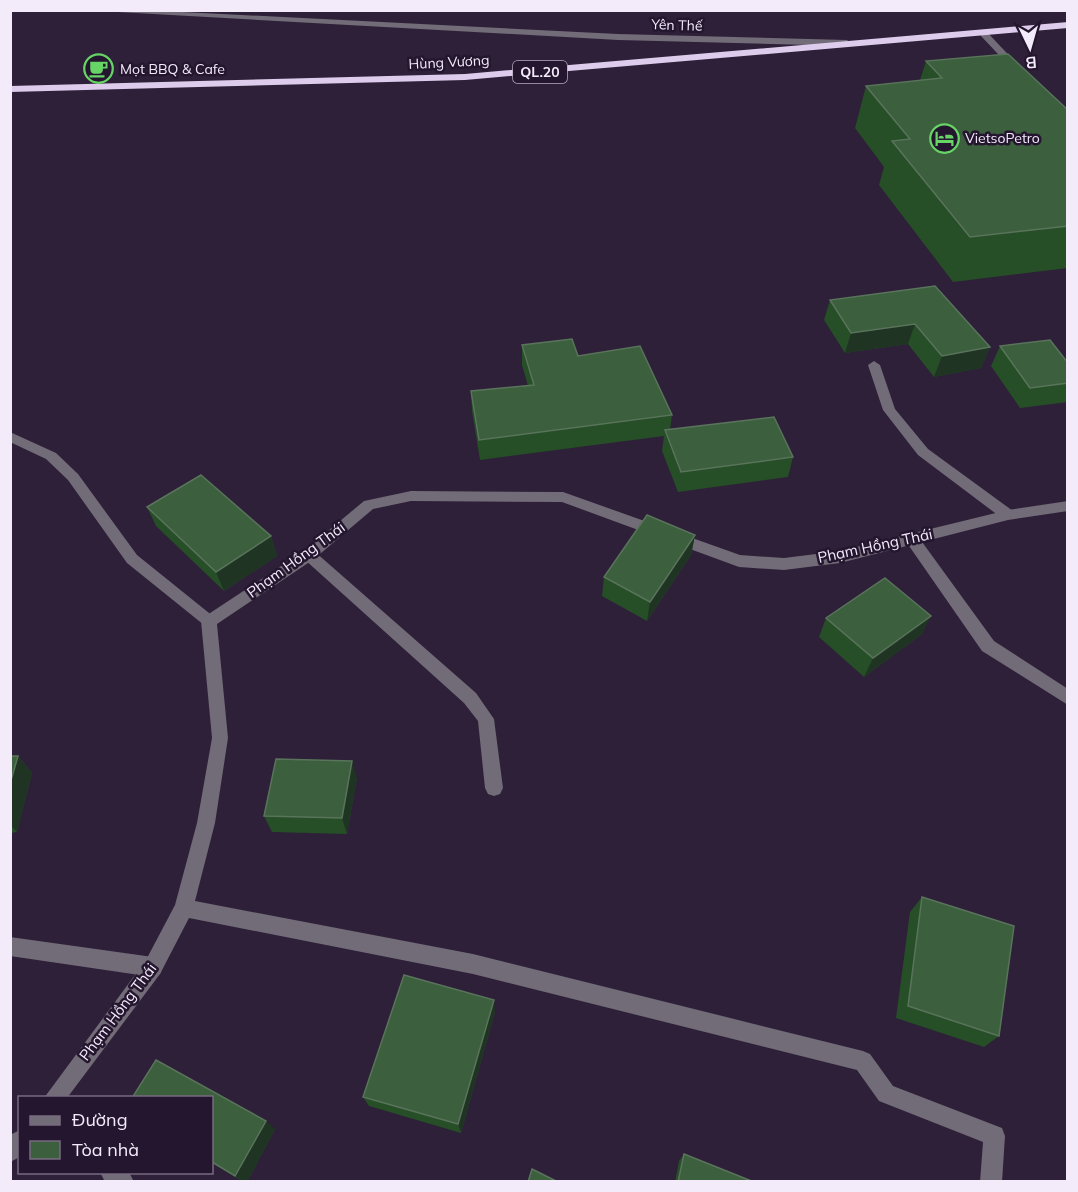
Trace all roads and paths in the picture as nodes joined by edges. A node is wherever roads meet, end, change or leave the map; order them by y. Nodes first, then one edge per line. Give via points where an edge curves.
1 (86, 10) edge
2 (1068, 26) edge
3 (984, 34) junction
4 (871, 44) junction
5 (1023, 75) edge
6 (10, 89) edge
7 (874, 365) dead end
8 (10, 436) edge
9 (1068, 506) edge
10 (1008, 515) junction
11 (912, 539) junction
12 (309, 555) junction
13 (209, 621) junction
14 (1068, 698) edge
15 (494, 788) dead end
16 (184, 908) junction
17 (10, 946) edge
18 (153, 967) junction
19 (56, 1096) edge
20 (990, 1182) edge

1 - 4 street, Yên Thế via 583,35
2 - 3 highway, Hùng Vương / QL.20
3 - 4 highway, Hùng Vương / QL.20
3 - 5 street
4 - 6 highway, Hùng Vương / QL.20 via 465,77
7 - 10 street via 889,410 923,452
8 - 13 street via 51,456 73,477 132,558
9 - 10 street, Phạm Hồng Thái
10 - 11 street, Phạm Hồng Thái
11 - 12 street, Phạm Hồng Thái via 840,557 784,564 739,561 563,497 444,495 411,496 369,506
11 - 14 street via 988,646
12 - 13 street, Phạm Hồng Thái
12 - 15 street via 470,698 486,718
13 - 16 street, Phạm Hồng Thái via 220,738 206,823
16 - 18 street, Phạm Hồng Thái
16 - 20 street via 473,964 863,1061 886,1094 994,1136
17 - 18 street
18 - 19 street, Phạm Hồng Thái

